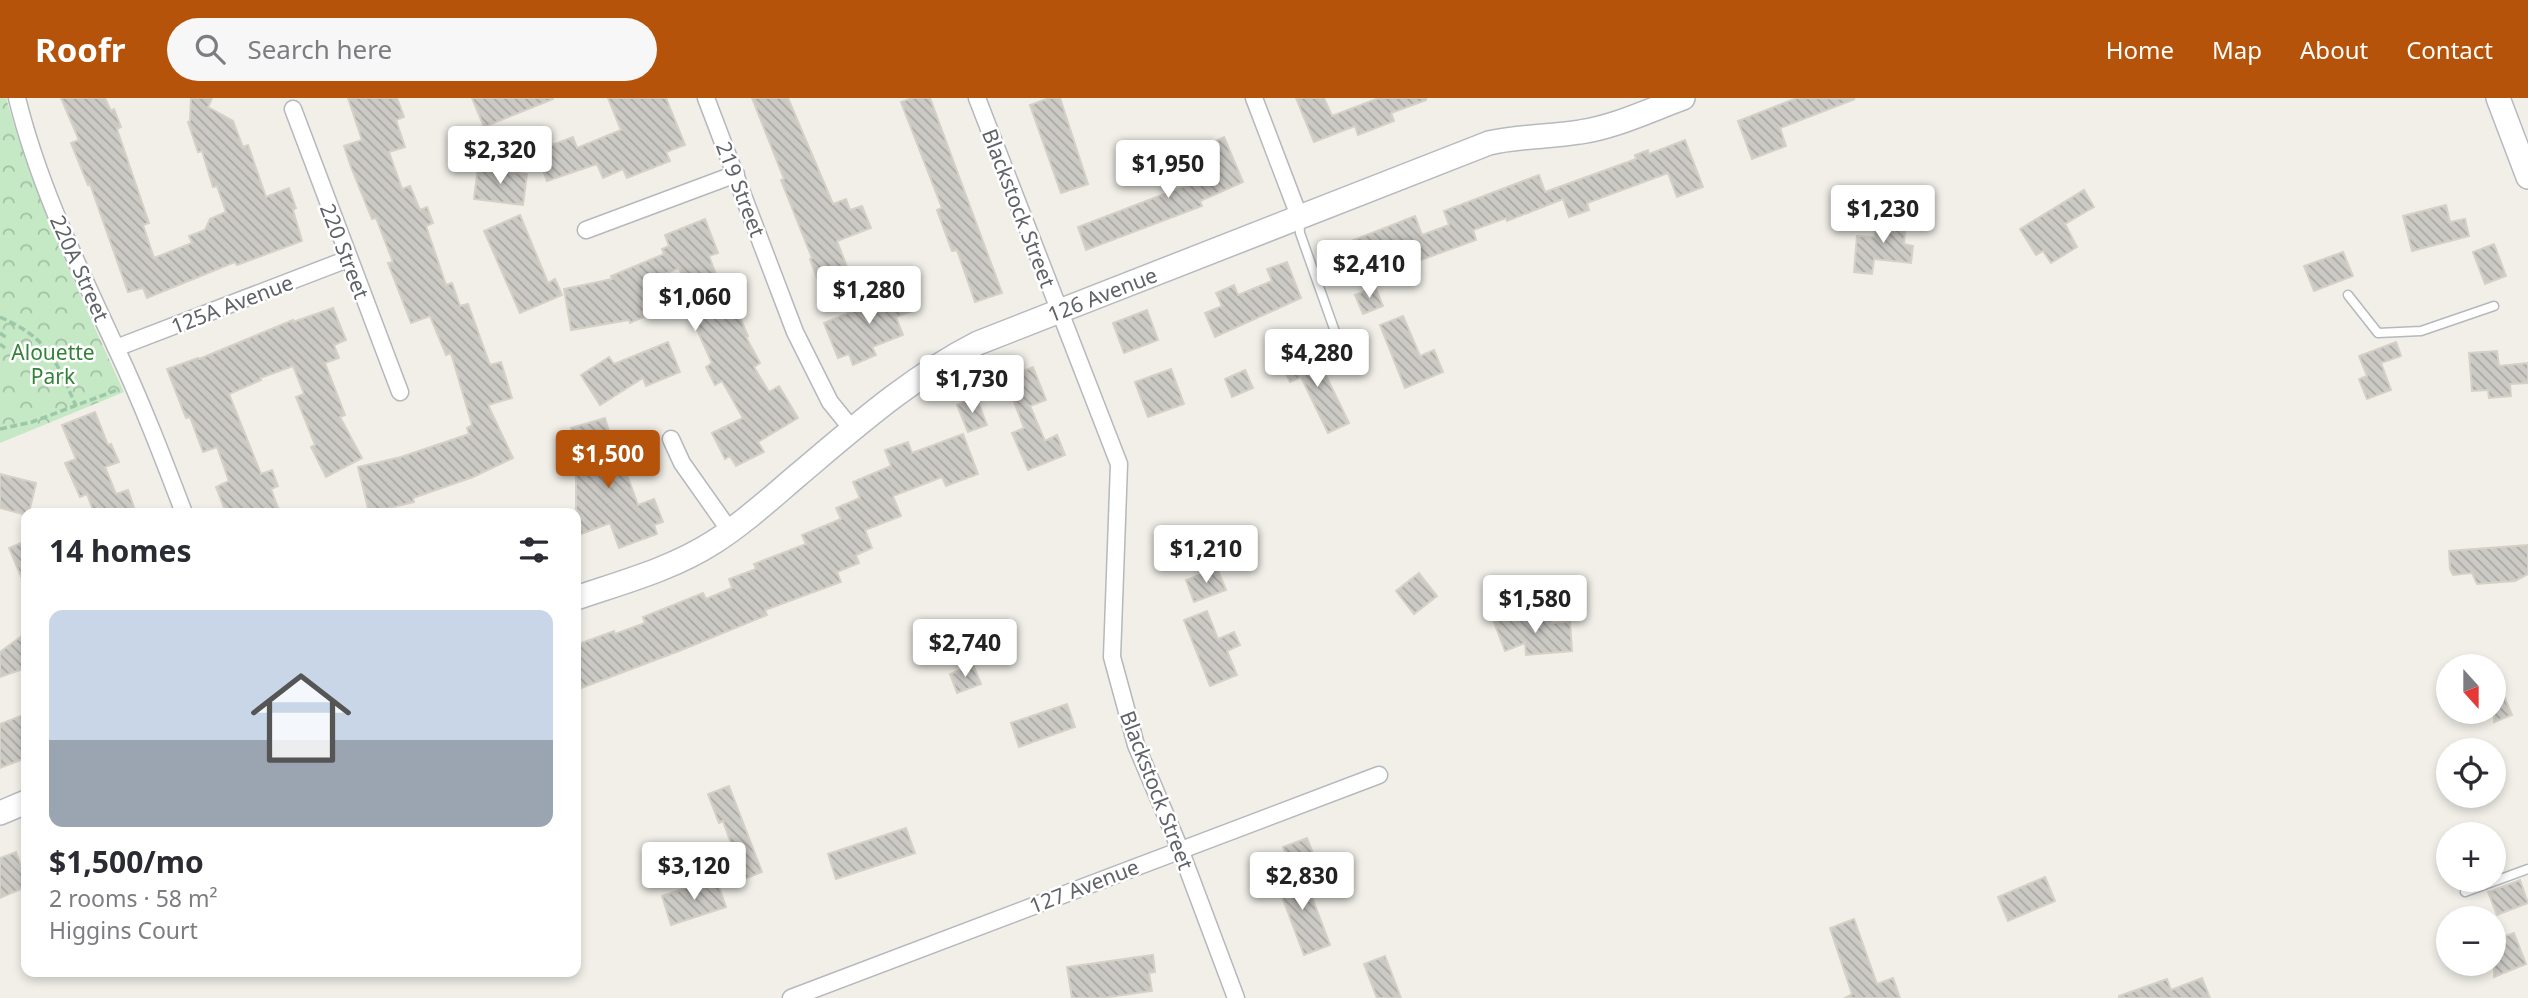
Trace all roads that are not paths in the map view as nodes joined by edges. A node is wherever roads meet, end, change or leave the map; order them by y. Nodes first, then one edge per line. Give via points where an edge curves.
1 (18, 98) edge
2 (706, 98) edge
3 (977, 98) edge
4 (1254, 98) edge
5 (1683, 98) edge
6 (2498, 98) edge
7 (293, 109) dead end
8 (736, 174) junction
9 (2528, 177) edge
10 (1299, 216) junction
11 (586, 230) dead end
12 (348, 260) junction
13 (2348, 295) dead end
14 (2494, 306) dead end
15 (1058, 311) junction
16 (1338, 340) dead end
17 (116, 348) junction
18 (400, 392) dead end
19 (852, 429) junction
20 (671, 439) dead end
21 (182, 508) edge
22 (730, 531) junction
23 (581, 596) edge
24 (1379, 775) dead end
25 (21, 805) edge
26 (0, 813) edge
27 (1180, 849) junction
28 (2528, 869) edge
29 (2506, 877) edge
30 (791, 998) edge
31 (1236, 998) edge

1 - 17 street, 220A Street via 70,249
2 - 8 street, 219 Street
3 - 15 street, Blackstock Street
4 - 10 street
5 - 10 street, 126 Avenue via 1580,132 1489,143
6 - 9 street
7 - 12 street, 220 Street
8 - 11 street
8 - 19 street, 219 Street via 806,358 830,402
10 - 15 street, 126 Avenue
10 - 16 lane via 1300,233
12 - 17 street, 125A Avenue
12 - 18 street, 220 Street
13 - 14 lane via 2378,333 2421,331
15 - 19 street, 126 Avenue via 934,366
15 - 27 street, Blackstock Street via 1119,464 1112,657 1136,745
17 - 21 street, 220A Street
19 - 22 street, 126 Avenue
20 - 22 street via 682,463
22 - 23 street, 126 Avenue via 685,559
24 - 27 street, 127 Avenue
25 - 26 street
27 - 30 street, 127 Avenue
27 - 31 street, Blackstock Street
28 - 29 lane

